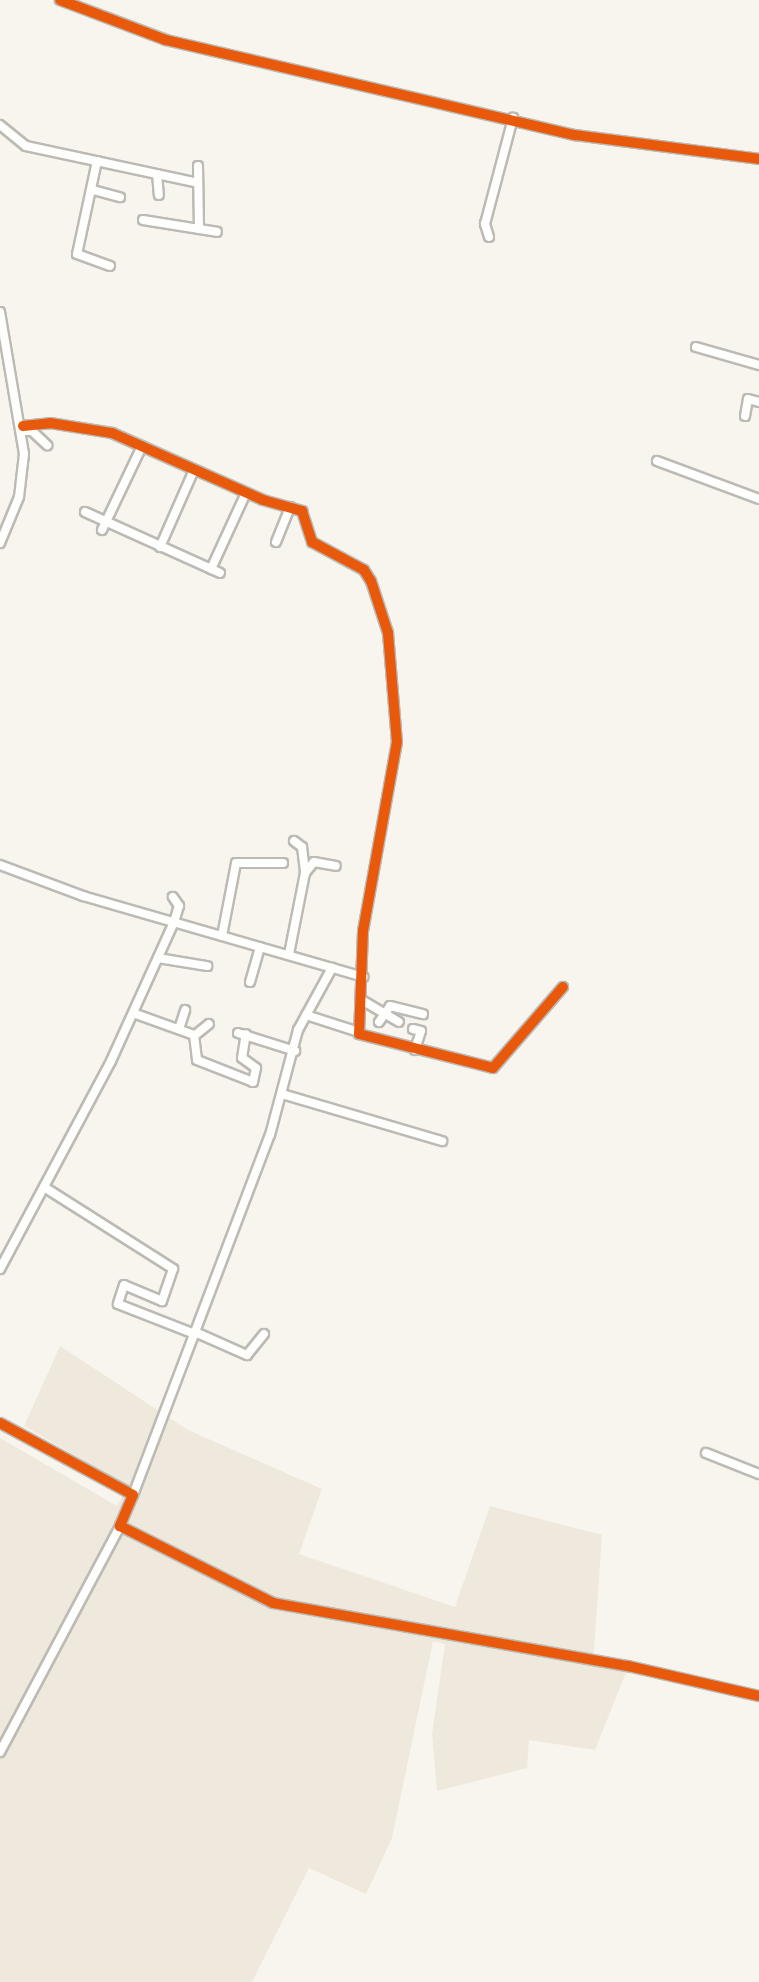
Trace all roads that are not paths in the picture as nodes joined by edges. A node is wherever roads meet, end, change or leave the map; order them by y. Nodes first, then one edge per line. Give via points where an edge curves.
1 (60, 0) edge
2 (513, 118) junction
3 (0, 125) edge
4 (759, 159) edge
5 (97, 161) junction
6 (198, 166) dead end
7 (157, 174) junction
8 (197, 182) junction
9 (93, 190) junction
10 (159, 195) dead end
11 (120, 197) dead end
12 (143, 220) dead end
13 (199, 229) junction
14 (217, 232) dead end
15 (489, 237) dead end
16 (110, 266) dead end
17 (0, 312) edge
18 (696, 347) dead end
19 (759, 365) edge
20 (759, 402) edge
21 (745, 416) dead end
22 (23, 428) junction
23 (47, 445) dead end
24 (142, 446) junction
25 (657, 461) dead end
26 (194, 470) junction
27 (246, 493) junction
28 (759, 499) edge
29 (290, 507) junction
30 (85, 512) dead end
31 (104, 526) junction
32 (276, 542) dead end
33 (0, 543) edge
34 (160, 547) junction
35 (294, 841) dead end
36 (283, 863) dead end
37 (0, 865) edge
38 (336, 866) dead end
39 (305, 873) junction
40 (173, 897) dead end
41 (174, 922) junction
42 (222, 936) junction
43 (260, 947) junction
44 (289, 954) junction
45 (158, 958) junction
46 (207, 966) dead end
47 (332, 968) junction
48 (363, 977) junction
49 (250, 982) dead end
50 (563, 987) dead end
51 (360, 999) junction
52 (185, 1010) dead end
53 (384, 1012) junction
54 (133, 1013) junction
55 (423, 1014) dead end
56 (306, 1015) junction
57 (379, 1022) dead end
58 (399, 1022) dead end
59 (209, 1024) dead end
60 (179, 1029) junction
61 (413, 1029) dead end
62 (345, 1030) junction
63 (359, 1032) junction
64 (194, 1036) junction
65 (341, 1040) dead end
66 (415, 1050) junction
67 (295, 1051) junction
68 (282, 1094) junction
69 (442, 1141) dead end
70 (44, 1187) junction
71 (0, 1269) edge
72 (162, 1301) junction
73 (155, 1319) junction
74 (195, 1333) junction
75 (264, 1334) dead end
76 (0, 1423) edge
77 (706, 1453) dead end
78 (759, 1474) edge
79 (133, 1495) junction
80 (120, 1526) junction
81 (759, 1696) edge
82 (0, 1752) edge

1 - 2 street via 166,40
2 - 4 street via 575,135
2 - 15 street via 485,224
3 - 5 street via 15,143
5 - 7 street
5 - 9 street
6 - 8 street
7 - 8 street
7 - 10 street
8 - 13 street
9 - 11 street
9 - 16 street via 77,254
12 - 13 street
13 - 14 street
17 - 22 street
18 - 19 street
20 - 21 street via 748,399
22 - 23 street
22 - 24 street via 50,423 112,433
22 - 33 street via 19,497
24 - 26 street
24 - 31 street
25 - 28 street
26 - 27 street
26 - 34 street
27 - 29 street
27 - 34 street via 216,571
29 - 32 street
29 - 48 street via 305,516 315,545 367,572 388,633 397,742 363,931
30 - 31 street
31 - 34 street
35 - 39 street via 302,847
36 - 42 street via 236,863
37 - 41 street
38 - 39 street via 314,862
39 - 44 street
40 - 41 street via 179,906
41 - 42 street
41 - 45 street
42 - 43 street
43 - 44 street
43 - 49 street
44 - 47 street
45 - 46 street
45 - 54 street
47 - 48 street
47 - 56 street
48 - 51 street
50 - 66 street via 493,1068
51 - 53 street
51 - 63 street
52 - 60 street
53 - 55 street via 393,1005
53 - 57 street
53 - 58 street
54 - 60 street
54 - 70 street
56 - 62 street
56 - 67 street
59 - 64 street
60 - 64 street
61 - 66 street via 421,1031
62 - 63 street
62 - 65 street
63 - 66 street
64 - 67 street via 197,1060 253,1082 256,1068 242,1058 242,1034
67 - 68 street
68 - 69 street
68 - 74 street
70 - 71 street
70 - 72 street via 173,1269
72 - 73 street
72 - 73 street via 124,1285 118,1300 122,1307
73 - 74 street
74 - 75 street via 247,1355
74 - 79 street
76 - 79 street
77 - 78 street
79 - 80 street
80 - 81 street via 273,1603 632,1667
80 - 82 street

